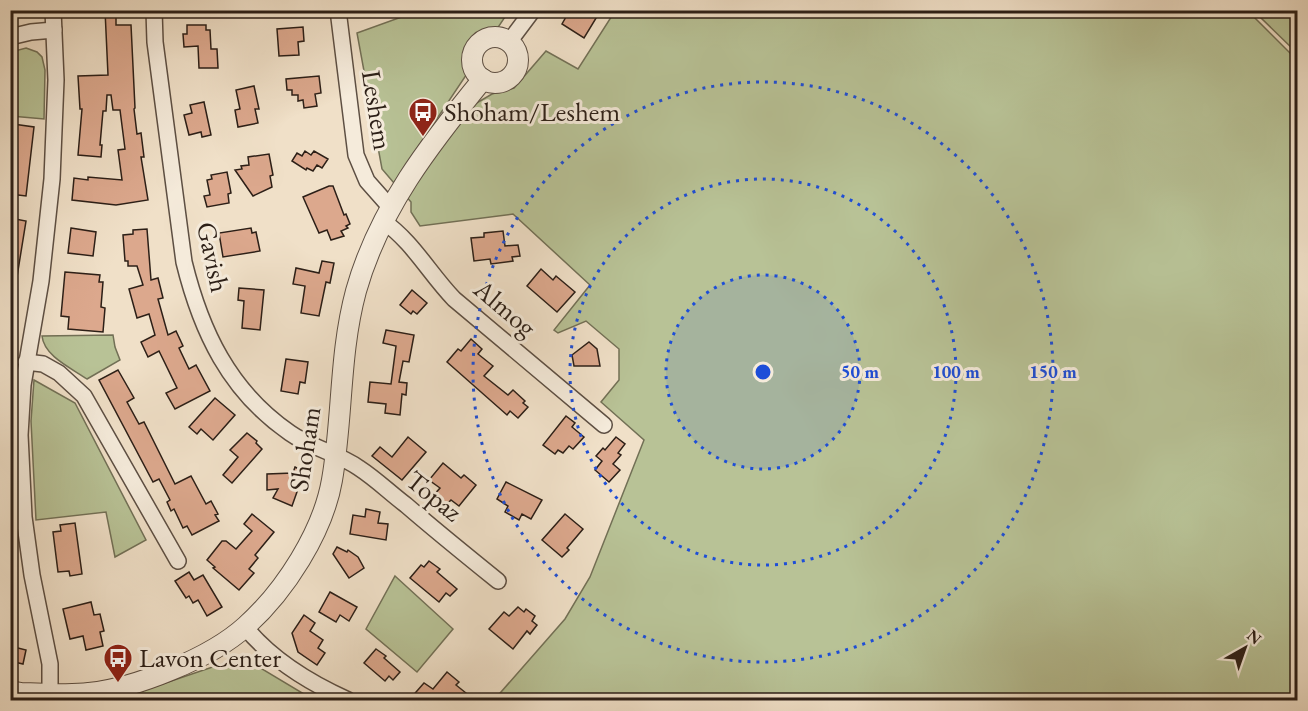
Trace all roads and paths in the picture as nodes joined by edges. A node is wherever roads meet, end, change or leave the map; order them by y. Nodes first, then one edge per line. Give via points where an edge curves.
1 (53, 10) edge
2 (154, 10) edge
3 (338, 10) edge
4 (533, 10) edge
5 (54, 30) junction
6 (10, 37) edge
7 (509, 42) junction
8 (483, 79) junction
9 (387, 214) junction
10 (26, 362) junction
11 (604, 425) dead end
12 (334, 456) junction
13 (178, 561) dead end
14 (498, 581) dead end
15 (245, 627) junction
16 (10, 691) edge
17 (50, 693) junction
18 (348, 700) edge

1 - 5 street
2 - 12 street, Gavish via 184,262 203,325 227,369 249,398 290,433
3 - 9 street, Leshem via 356,155
4 - 7 street
5 - 6 street
5 - 10 street via 56,112 51,190
7 - 8 street via 518,58 514,73 502,82
7 - 8 street via 492,37 478,44 472,65
8 - 9 street, Shoham via 426,150
9 - 11 street, Almog via 454,299
9 - 12 street, Shoham via 367,259 348,325
10 - 13 street via 43,364 59,373 84,396
10 - 17 street via 20,435 21,489 32,575 50,664
12 - 14 street, Topaz via 365,472
12 - 15 street, Shoham via 332,481 307,549 267,605
15 - 17 street, Shoham via 215,648 155,678 89,693
15 - 18 street via 289,667
16 - 17 street, Shoham

